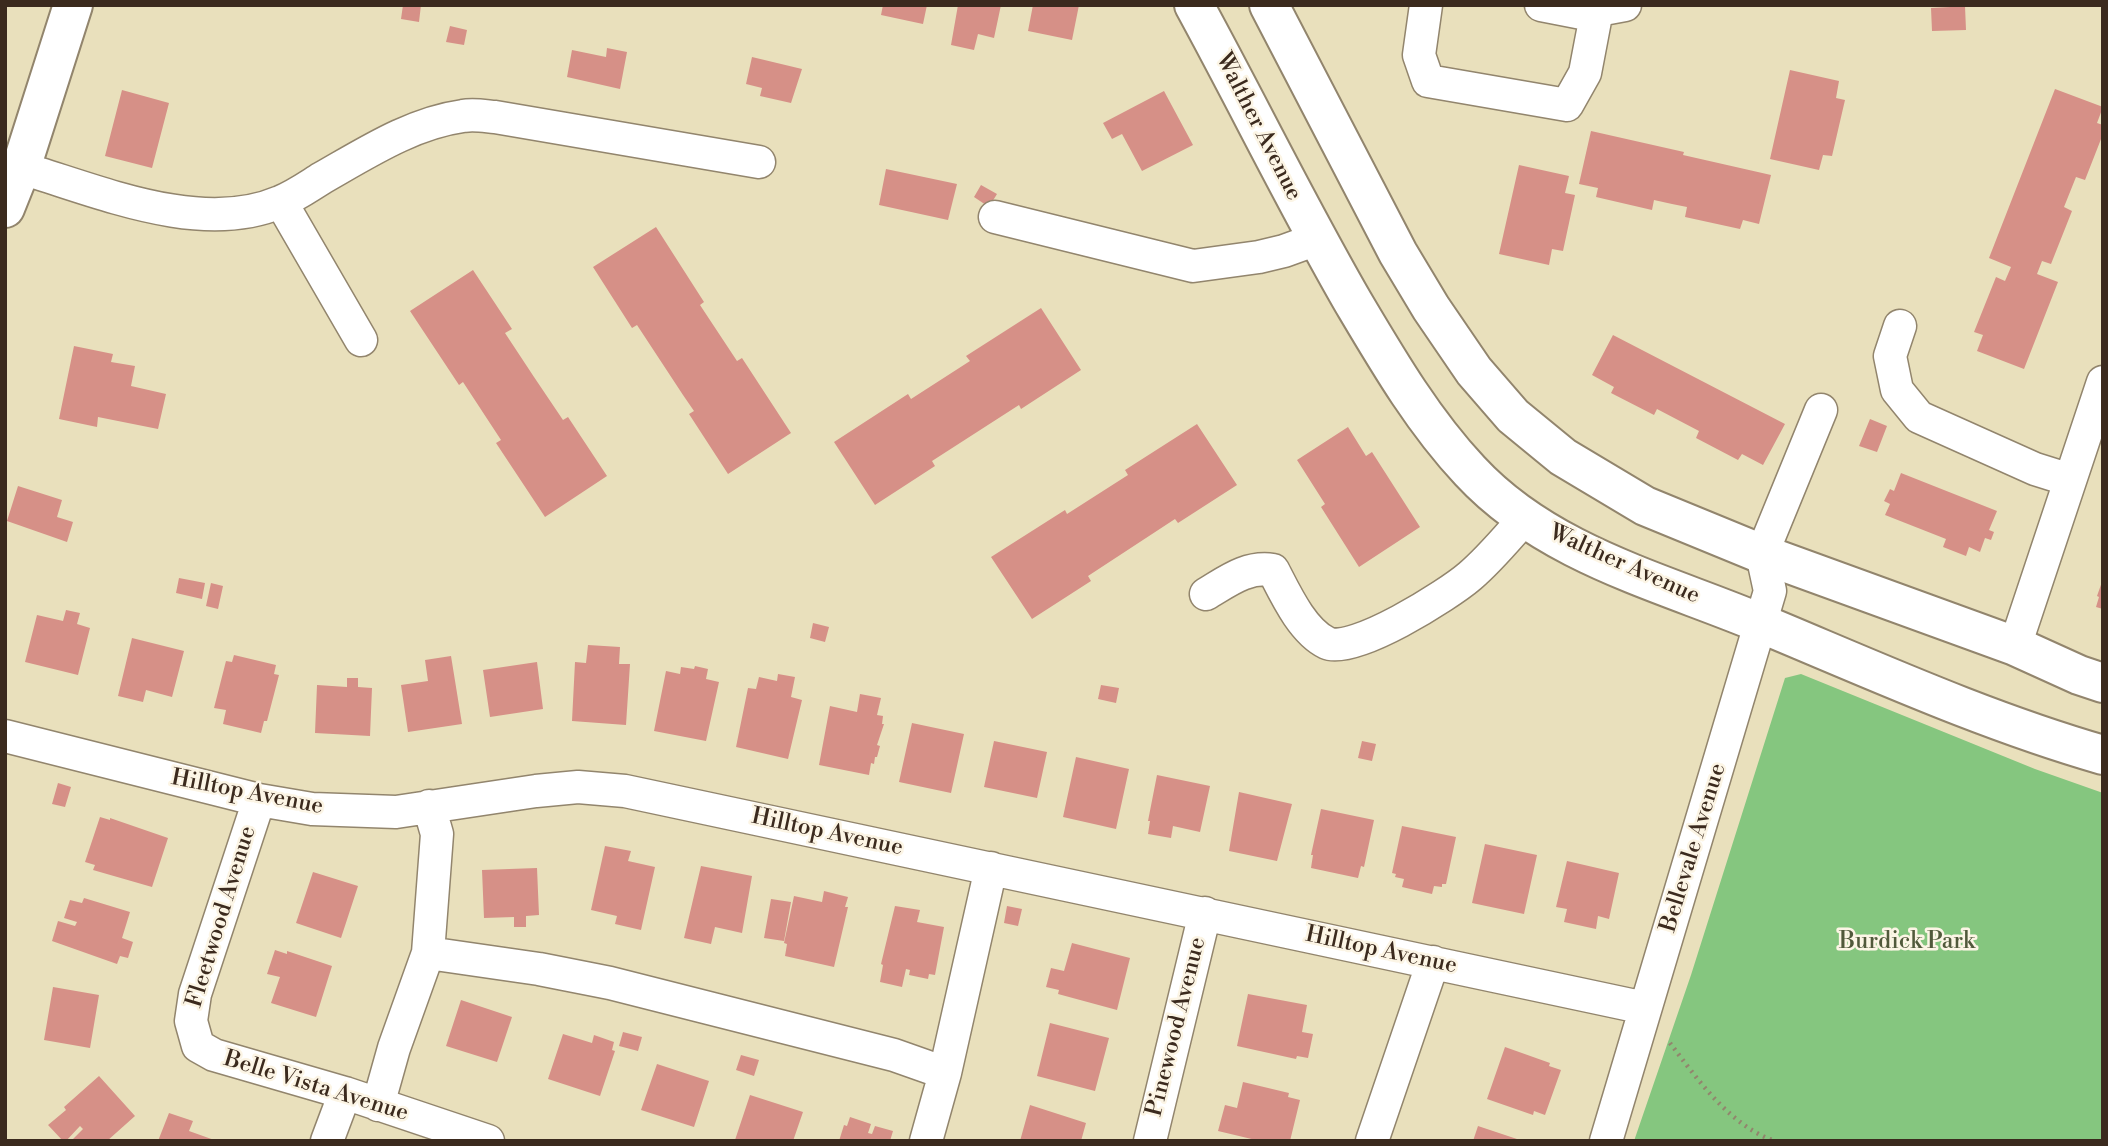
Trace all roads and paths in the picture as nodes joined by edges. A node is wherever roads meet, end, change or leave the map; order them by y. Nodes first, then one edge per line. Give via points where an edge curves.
1 (73, 5) edge
2 (1194, 5) edge
3 (1269, 5) edge
4 (1426, 5) edge
5 (1541, 5) edge
6 (1611, 8) edge
7 (760, 162) dead end
8 (21, 168) junction
9 (281, 202) junction
10 (5, 208) edge
11 (995, 218) dead end
12 (1317, 239) junction
13 (1900, 326) dead end
14 (361, 340) dead end
15 (2103, 382) edge
16 (1821, 410) dead end
17 (2082, 473) edge
18 (1525, 518) junction
19 (1762, 554) junction
20 (1206, 594) dead end
21 (1760, 623) junction
22 (2015, 646) junction
23 (2103, 683) edge
24 (5, 736) edge
25 (2103, 755) edge
26 (259, 800) junction
27 (429, 806) junction
28 (991, 868) junction
29 (1205, 913) junction
30 (428, 953) junction
31 (1433, 962) junction
32 (1645, 1008) junction
33 (193, 1035) joint
34 (1664, 1037) dead end
35 (945, 1073) junction
36 (345, 1093) junction
37 (378, 1105) junction
38 (327, 1141) edge
39 (488, 1141) edge
40 (926, 1141) edge
41 (1150, 1141) edge
42 (1372, 1141) edge
43 (1606, 1141) edge
44 (1775, 1141) edge

1 - 8 main road
2 - 12 main road, Walther Avenue
3 - 19 main road via 1398,253 1474,371 1513,416 1563,457 1645,506
4 - 6 street via 1419,55 1428,80 1567,105
5 - 6 street via 1582,13
7 - 9 street via 464,115 408,132 370,150
8 - 9 street via 171,211 213,216
8 - 10 main road
9 - 14 street
11 - 12 street via 1193,266 1259,257
12 - 18 main road, Walther Avenue via 1386,358 1436,431 1471,473
13 - 17 street via 1890,356 1897,390 1919,417 2035,469
15 - 17 street
16 - 19 street
17 - 22 street
18 - 20 street via 1469,577 1398,622 1353,642 1328,643 1316,634 1294,610 1273,570 1248,571
18 - 21 main road, Walther Avenue via 1561,542 1628,572
19 - 21 street, Bellevale Avenue via 1770,591
19 - 22 main road
21 - 25 main road, Walther Avenue via 1980,714
21 - 32 street, Bellevale Avenue
22 - 23 main road
24 - 26 street, Hilltop Avenue
26 - 27 street, Hilltop Avenue via 362,812
26 - 33 street, Fleetwood Avenue via 195,994
27 - 28 street, Hilltop Avenue via 536,790 625,791
27 - 30 street via 437,834
28 - 29 street, Hilltop Avenue
28 - 35 street
29 - 31 street, Hilltop Avenue
29 - 41 street, Pinewood Avenue
30 - 35 street via 610,983 894,1055
30 - 37 street
31 - 32 street, Hilltop Avenue
31 - 42 street
32 - 43 street, Bellevale Avenue
33 - 36 street, Belle Vista Avenue via 198,1046 214,1055
34 - 44 path via 1747,1129
35 - 40 street
36 - 37 street, Belle Vista Avenue
36 - 38 street
37 - 39 street, Belle Vista Avenue

